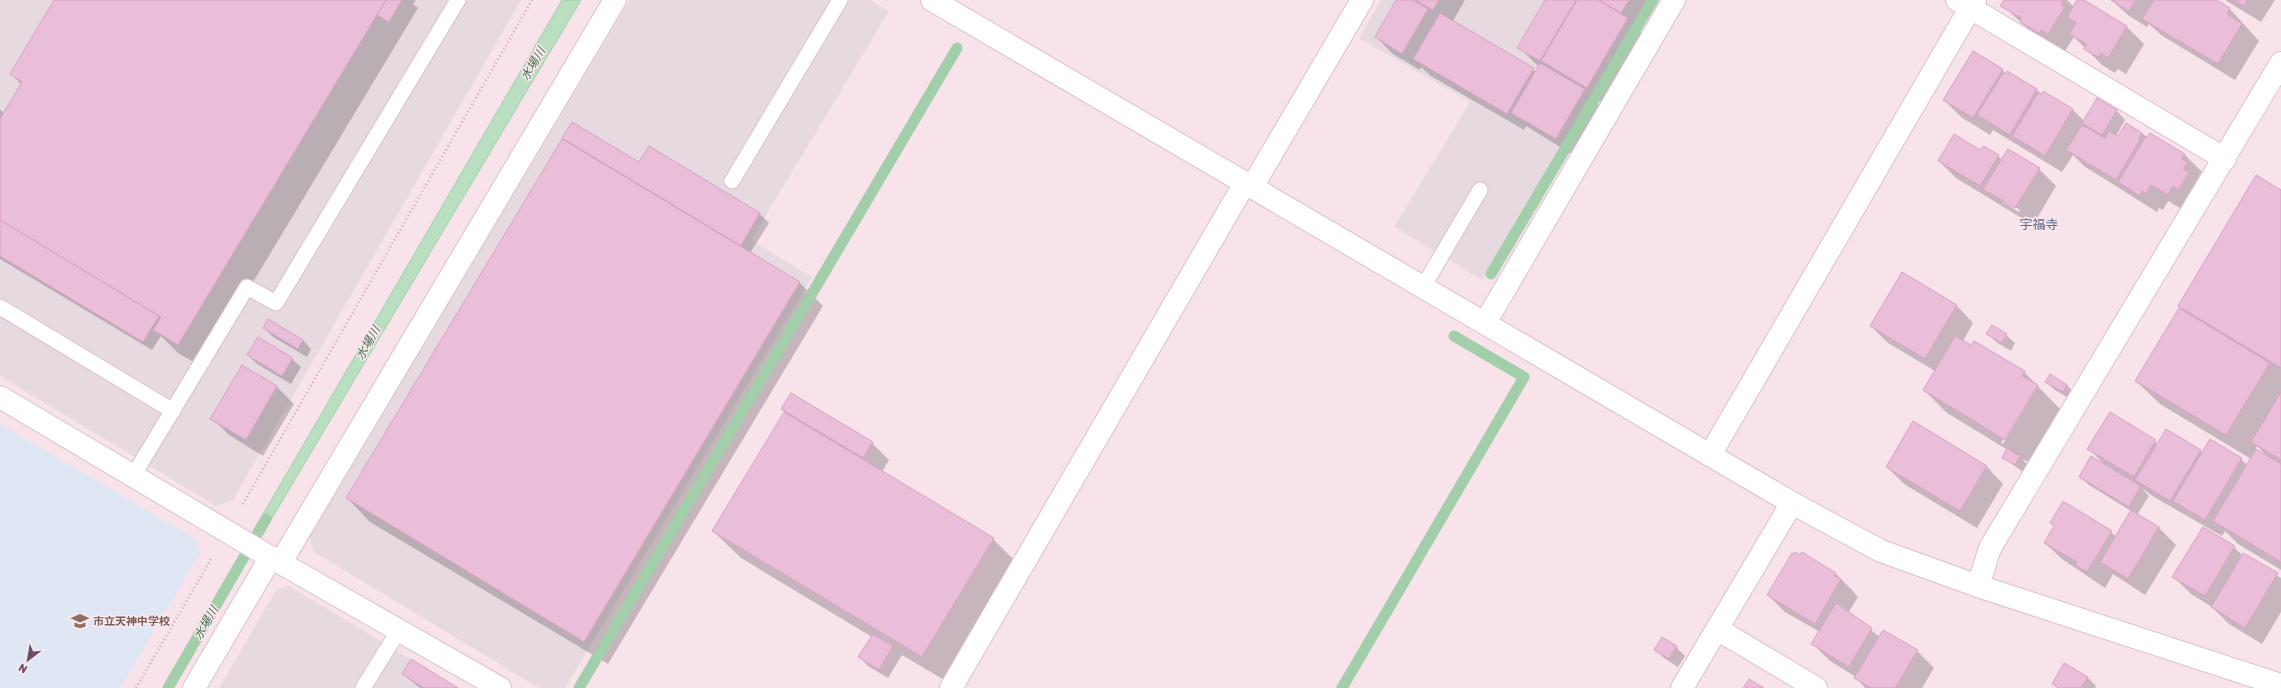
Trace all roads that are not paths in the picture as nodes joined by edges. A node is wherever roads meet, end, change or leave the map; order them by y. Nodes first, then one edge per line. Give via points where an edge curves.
1 (458, 0) edge
2 (615, 0) edge
3 (840, 0) edge
4 (932, 0) edge
5 (1362, 0) edge
6 (1674, 0) edge
7 (1968, 3) edge
8 (2281, 63) edge
9 (2225, 158) junction
10 (732, 181) dead end
11 (1248, 185) junction
12 (1480, 190) dead end
13 (1423, 287) junction
14 (0, 307) edge
15 (1484, 323) junction
16 (0, 397) edge
17 (173, 411) junction
18 (1710, 455) junction
19 (134, 476) junction
20 (1792, 503) junction
21 (272, 557) junction
22 (1978, 586) junction
23 (1717, 629) junction
24 (399, 630) junction
25 (2281, 685) edge
26 (194, 688) edge
27 (363, 688) edge
28 (500, 688) edge
29 (951, 688) edge
30 (1682, 688) edge
31 (1816, 688) edge

1 - 17 lane via 276,304 248,287
2 - 21 street
3 - 10 lane
4 - 11 street
5 - 11 street
6 - 15 street
7 - 9 street
7 - 18 street
8 - 9 street
9 - 22 street via 1990,548
11 - 13 street
11 - 29 street
12 - 13 lane
13 - 15 street
14 - 17 lane
15 - 18 street
16 - 19 street
17 - 19 lane
18 - 20 street
19 - 21 street
20 - 22 street via 1880,551
20 - 23 street
21 - 24 street
21 - 26 street
22 - 25 street
23 - 30 street
23 - 31 street
24 - 27 lane
24 - 28 street

